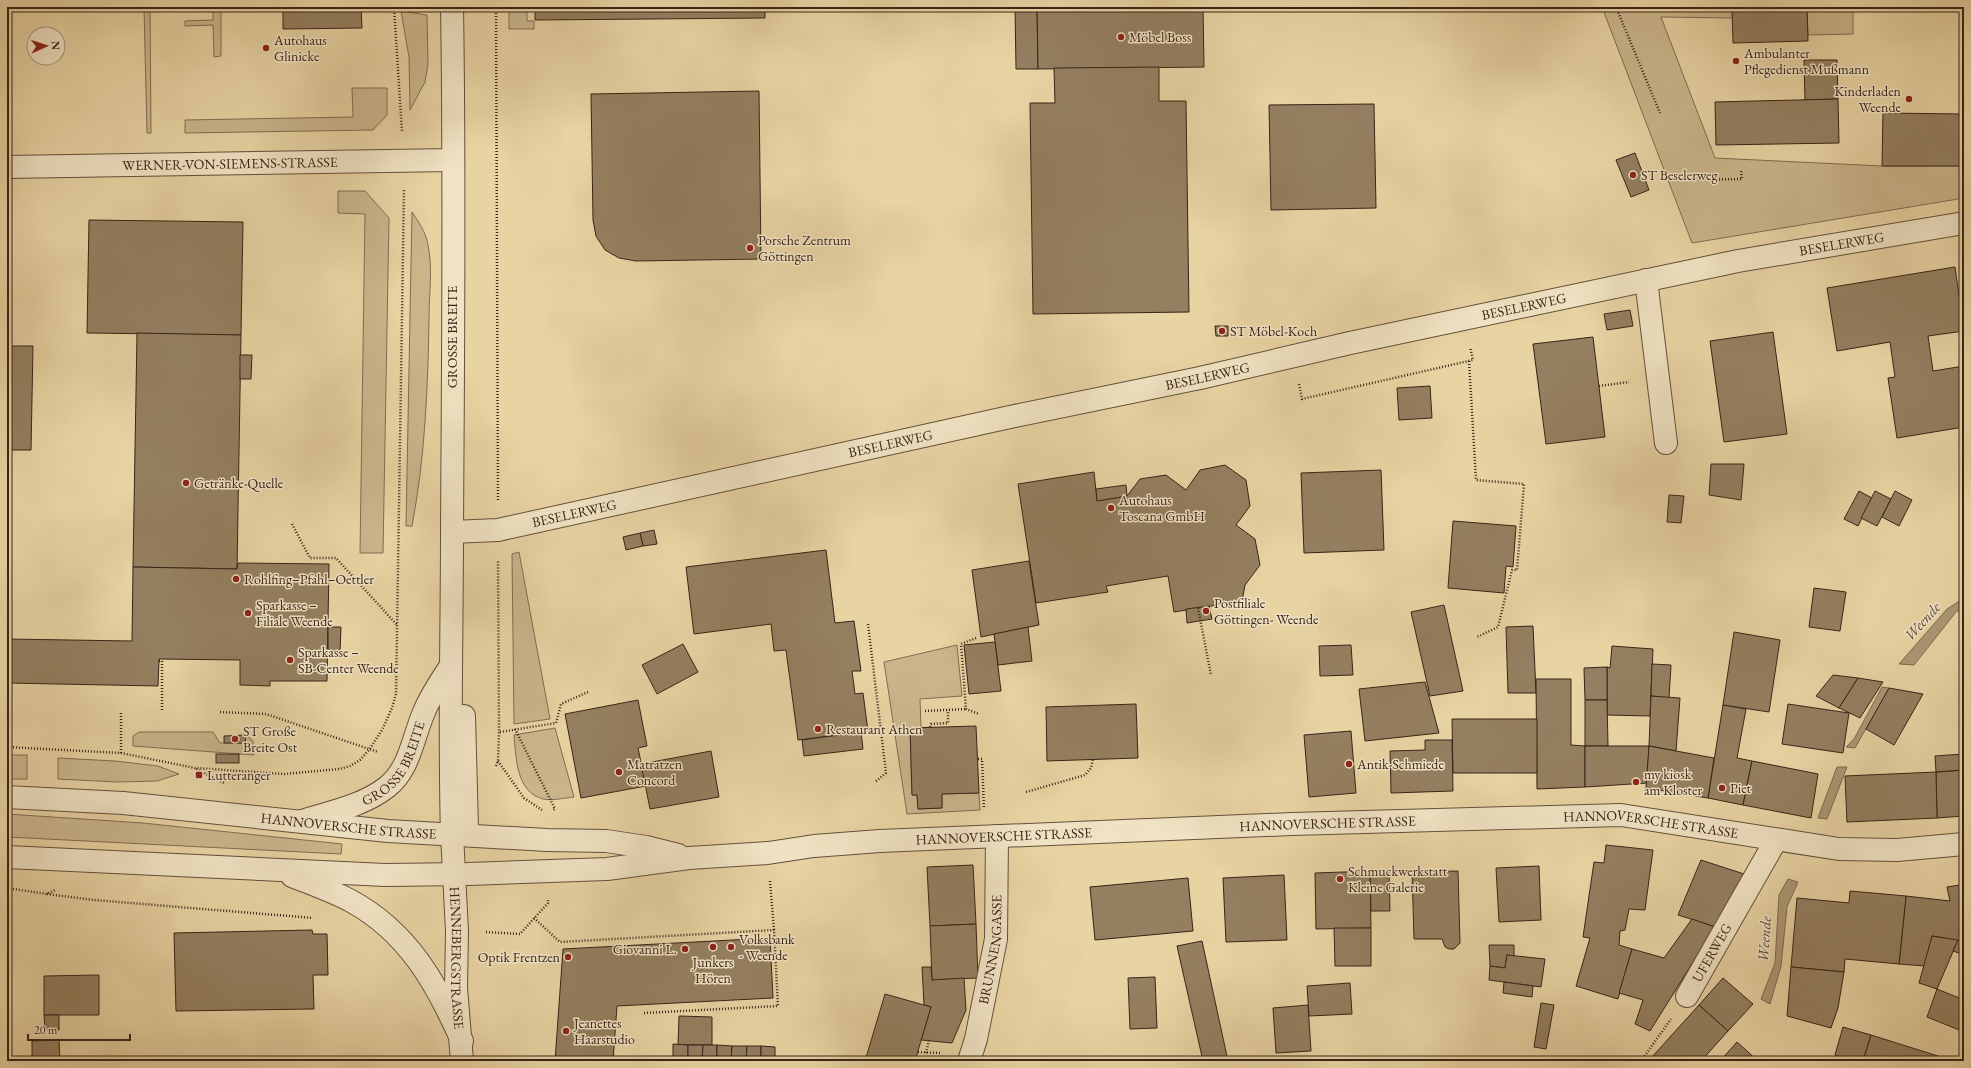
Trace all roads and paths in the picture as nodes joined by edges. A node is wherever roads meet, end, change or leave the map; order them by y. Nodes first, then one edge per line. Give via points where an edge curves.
1 (394, 7) edge
2 (452, 7) edge
3 (496, 7) edge
4 (1616, 7) edge
5 (1660, 113) dead end
6 (454, 160) junction
7 (403, 161) junction
8 (7, 167) edge
9 (1741, 172) dead end
10 (1686, 180) dead end
11 (1964, 223) edge
12 (1646, 280) junction
13 (1464, 319) junction
14 (1293, 356) junction
15 (1469, 361) junction
16 (1666, 443) dead end
17 (292, 524) dead end
18 (498, 530) junction
19 (452, 532) junction
20 (1198, 608) dead end
21 (868, 624) dead end
22 (397, 626) junction
23 (1477, 637) dead end
24 (976, 638) dead end
25 (159, 661) dead end
26 (450, 667) junction
27 (1211, 675) dead end
28 (588, 692) dead end
29 (966, 709) junction
30 (948, 710) junction
31 (121, 711) dead end
32 (162, 711) dead end
33 (925, 711) dead end
34 (220, 712) dead end
35 (979, 714) dead end
36 (930, 728) dead end
37 (515, 729) junction
38 (499, 732) junction
39 (7, 748) edge
40 (369, 750) junction
41 (121, 753) junction
42 (978, 759) dead end
43 (1093, 759) dead end
44 (498, 761) dead end
45 (875, 782) dead end
46 (1026, 792) dead end
47 (7, 796) edge
48 (544, 811) dead end
49 (302, 820) junction
50 (460, 835) junction
51 (991, 837) junction
52 (1776, 840) junction
53 (1964, 844) edge
54 (768, 853) junction
55 (7, 856) edge
56 (689, 858) junction
57 (278, 870) junction
58 (461, 874) junction
59 (47, 894) dead end
60 (534, 918) dead end
61 (319, 919) dead end
62 (774, 930) junction
63 (1687, 996) joint
64 (644, 1013) dead end
65 (929, 1040) dead end
66 (462, 1051) edge
67 (926, 1053) dead end
68 (969, 1061) edge
69 (1641, 1061) edge

1 - 7 path
2 - 6 street, GROSSE BREITE
3 - 18 path
4 - 5 path
6 - 7 street, WERNER-VON-SIEMENS-STRASSE
6 - 19 street, GROSSE BREITE
7 - 8 street, WERNER-VON-SIEMENS-STRASSE
7 - 22 path
9 - 10 path via 1742,179
11 - 12 street, BESELERWEG via 1738,261
12 - 13 street, BESELERWEG
12 - 16 street
13 - 14 street, BESELERWEG
13 - 15 path via 1473,360
14 - 15 path via 1302,399
14 - 18 street, BESELERWEG
15 - 23 path via 1476,480 1524,484 1517,570 1512,570 1498,627
17 - 22 path via 310,558 336,558
18 - 19 street, BESELERWEG
18 - 38 path
19 - 26 street, GROSSE BREITE
20 - 27 path
21 - 45 path via 886,773
22 - 40 path via 396,694 384,725
24 - 29 path via 961,644
25 - 32 path via 162,661
26 - 49 street, GROSSE BREITE via 432,693 407,759 395,779 365,800
26 - 50 street, GROSSE BREITE via 461,694 464,710
28 - 37 path via 561,704 556,722
29 - 30 path
29 - 35 path
30 - 33 path
30 - 36 path via 948,723 931,724
31 - 41 path
34 - 40 path via 266,714
37 - 38 path
37 - 48 path via 555,809
38 - 44 path
39 - 41 path
40 - 41 path via 350,766 284,774 195,768
42 - 51 path via 982,759
43 - 46 path via 1091,768 1085,775
47 - 49 street, HANNOVERSCHE STRASSE via 123,803
49 - 50 street, HANNOVERSCHE STRASSE via 388,831
50 - 56 street, HANNOVERSCHE STRASSE via 606,841 646,847
50 - 58 street, GROSSE BREITE
51 - 52 street, HANNOVERSCHE STRASSE via 1292,824 1621,815
51 - 54 street, HANNOVERSCHE STRASSE via 880,841 814,846
51 - 68 street, BRUNNENGASSE via 996,939
52 - 53 street, HANNOVERSCHE STRASSE via 1839,848 1897,850
52 - 63 street, UFERWEG
54 - 56 street, HANNOVERSCHE STRASSE
54 - 62 path
55 - 57 street, HANNOVERSCHE STRASSE
56 - 58 street, HANNOVERSCHE STRASSE via 607,869
57 - 58 street, HANNOVERSCHE STRASSE
57 - 66 street via 365,909 392,932 431,978 444,1002
58 - 66 street, HENNEBERGSTRASSE via 469,949
59 - 61 path via 94,900 300,915
60 - 62 path via 560,942
62 - 64 path via 778,1006
63 - 69 path, UFERWEG
65 - 67 path

